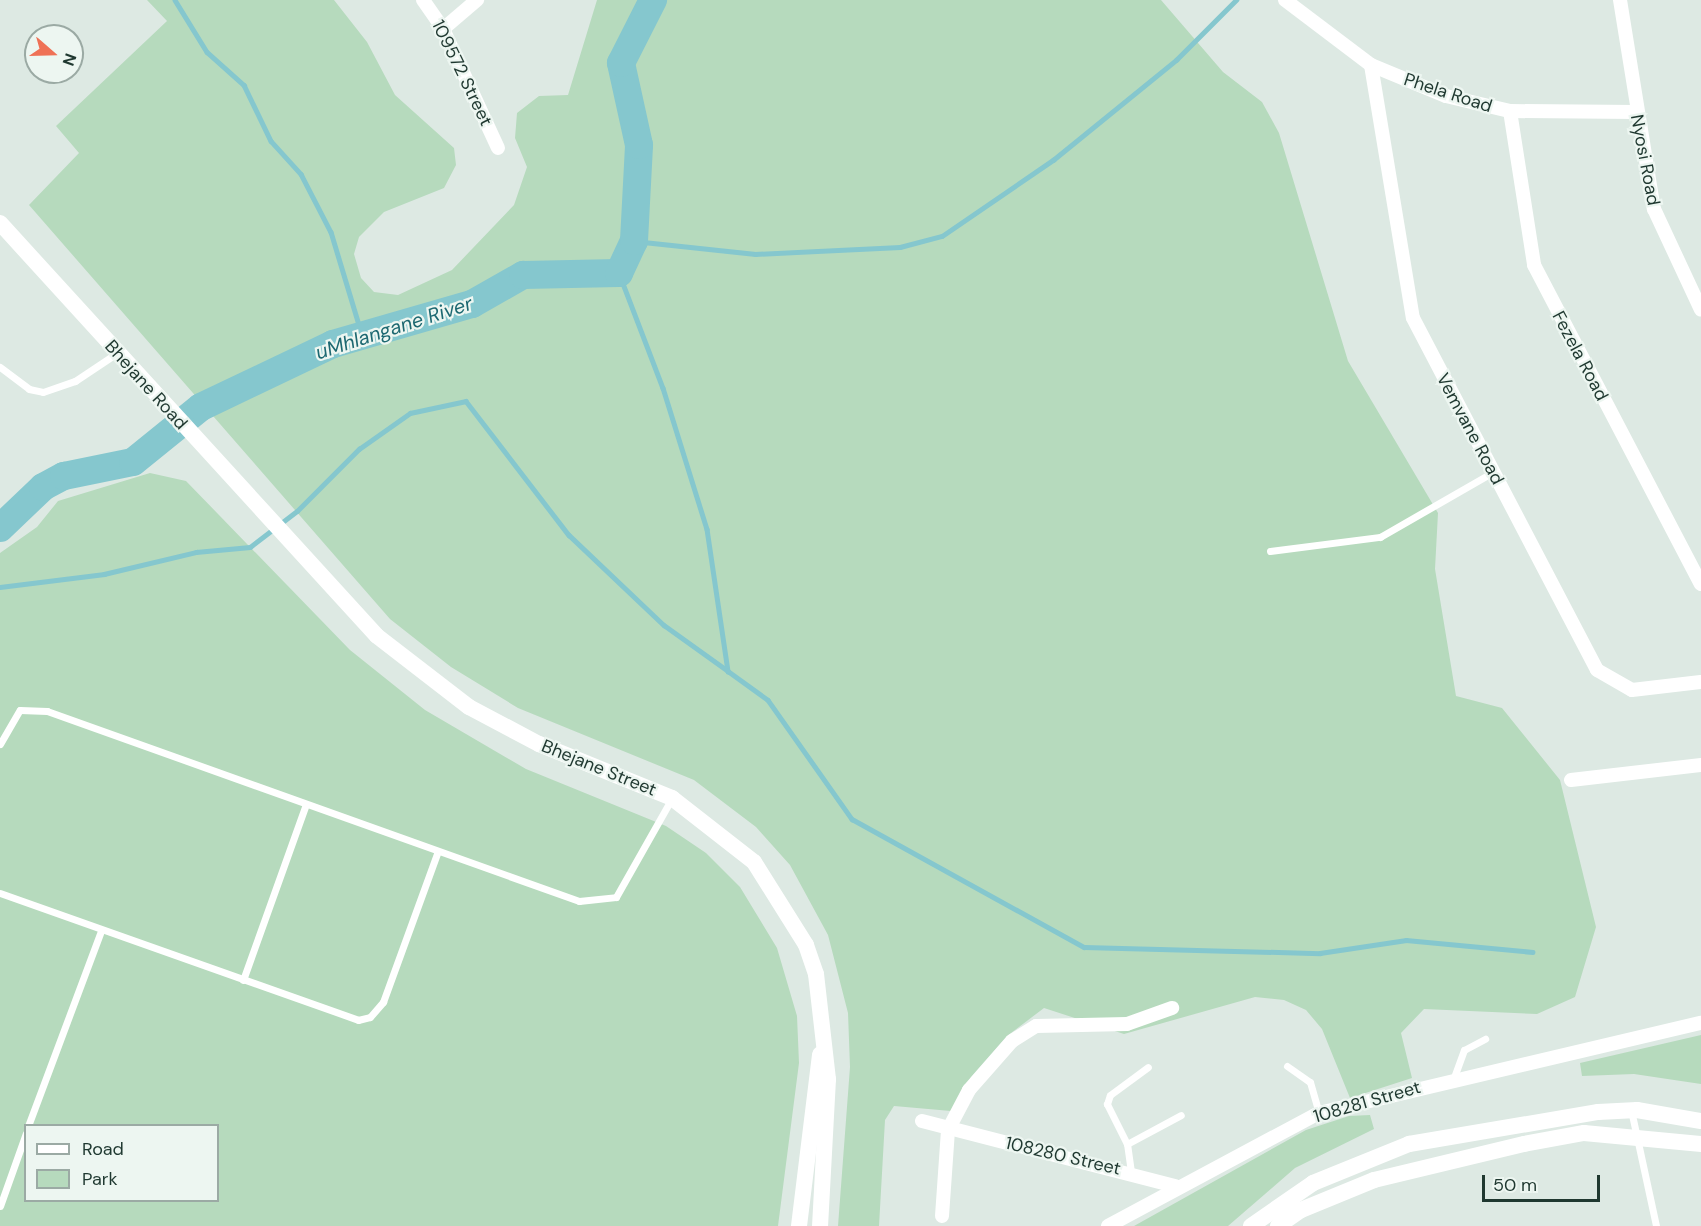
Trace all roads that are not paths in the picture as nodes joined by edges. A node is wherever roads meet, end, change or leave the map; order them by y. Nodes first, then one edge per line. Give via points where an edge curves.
1 (423, 0) edge
2 (477, 0) edge
3 (1286, 0) edge
4 (1620, 0) edge
5 (443, 29) junction
6 (1371, 65) junction
7 (1510, 111) junction
8 (1636, 112) junction
9 (498, 148) dead end
10 (0, 223) edge
11 (1701, 310) edge
12 (117, 352) junction
13 (0, 367) edge
14 (1493, 472) junction
15 (291, 548) joint
16 (1270, 551) dead end
17 (1701, 584) edge
18 (1701, 682) edge
19 (0, 744) edge
20 (1701, 765) edge
21 (1571, 780) dead end
22 (672, 798) junction
23 (305, 807) junction
24 (437, 854) junction
25 (0, 892) edge
26 (101, 931) junction
27 (243, 980) junction
28 (1172, 1008) dead end
29 (1701, 1023) edge
30 (1485, 1039) dead end
31 (822, 1045) junction
32 (1287, 1066) dead end
33 (1148, 1067) dead end
34 (1453, 1080) junction
35 (1631, 1110) junction
36 (1319, 1113) junction
37 (1181, 1115) dead end
38 (922, 1121) dead end
39 (1701, 1121) edge
40 (28, 1124) edge
41 (948, 1130) junction
42 (1633, 1136) junction
43 (24, 1139) edge
44 (1127, 1144) junction
45 (1701, 1144) edge
46 (1131, 1172) junction
47 (1176, 1186) junction
48 (0, 1206) edge
49 (942, 1216) dead end
50 (799, 1226) edge
51 (820, 1226) edge
52 (1108, 1226) edge
53 (1251, 1226) edge
54 (1278, 1226) edge
55 (1656, 1226) edge

1 - 5 street, 109572 Street
2 - 5 street
3 - 6 street, Phela Road
4 - 8 street, Nyosi Road
5 - 9 street, 109572 Street
6 - 7 street, Phela Road via 1446,96
6 - 14 street, Vemvane Road via 1406,297
7 - 8 street, Phela Road
7 - 17 street, Fezela Road via 1530,257
8 - 11 street, Nyosi Road via 1660,229
10 - 12 street, Bhejane Road
12 - 13 lane via 75,381 43,392 29,389
12 - 15 street, Bhejane Road
14 - 16 lane via 1380,537
14 - 18 street, Vemvane Road via 1597,670 1619,686 1639,691
15 - 22 street, Bhejane Street via 377,636 469,707 539,744
19 - 23 lane via 14,715 35,708
20 - 21 street
22 - 24 lane via 616,897 555,897
22 - 31 street, Bhejane Street via 754,862 780,898 816,974
23 - 24 lane
23 - 27 lane
24 - 27 lane via 389,987 370,1017 350,1019
25 - 26 lane
26 - 27 lane
26 - 40 lane
28 - 41 street via 1127,1024 1048,1023 1023,1032 969,1090
29 - 34 street, 108281 Street
30 - 34 lane via 1464,1050
31 - 50 street, Bhejane Street
31 - 51 street, Bhejane Street via 828,1120
32 - 36 lane via 1310,1082
33 - 44 lane via 1110,1095 1107,1104
34 - 36 street, 108281 Street
35 - 39 street
35 - 42 lane
35 - 53 street via 1527,1120 1409,1144 1313,1183
36 - 47 street, 108281 Street
37 - 44 lane
38 - 41 street, 108280 Street
41 - 46 street, 108280 Street
41 - 49 street
42 - 45 street
42 - 54 street via 1584,1133 1427,1166 1343,1191
42 - 55 lane
43 - 48 lane
44 - 46 lane
46 - 47 street, 108280 Street
47 - 52 street, 108281 Street

